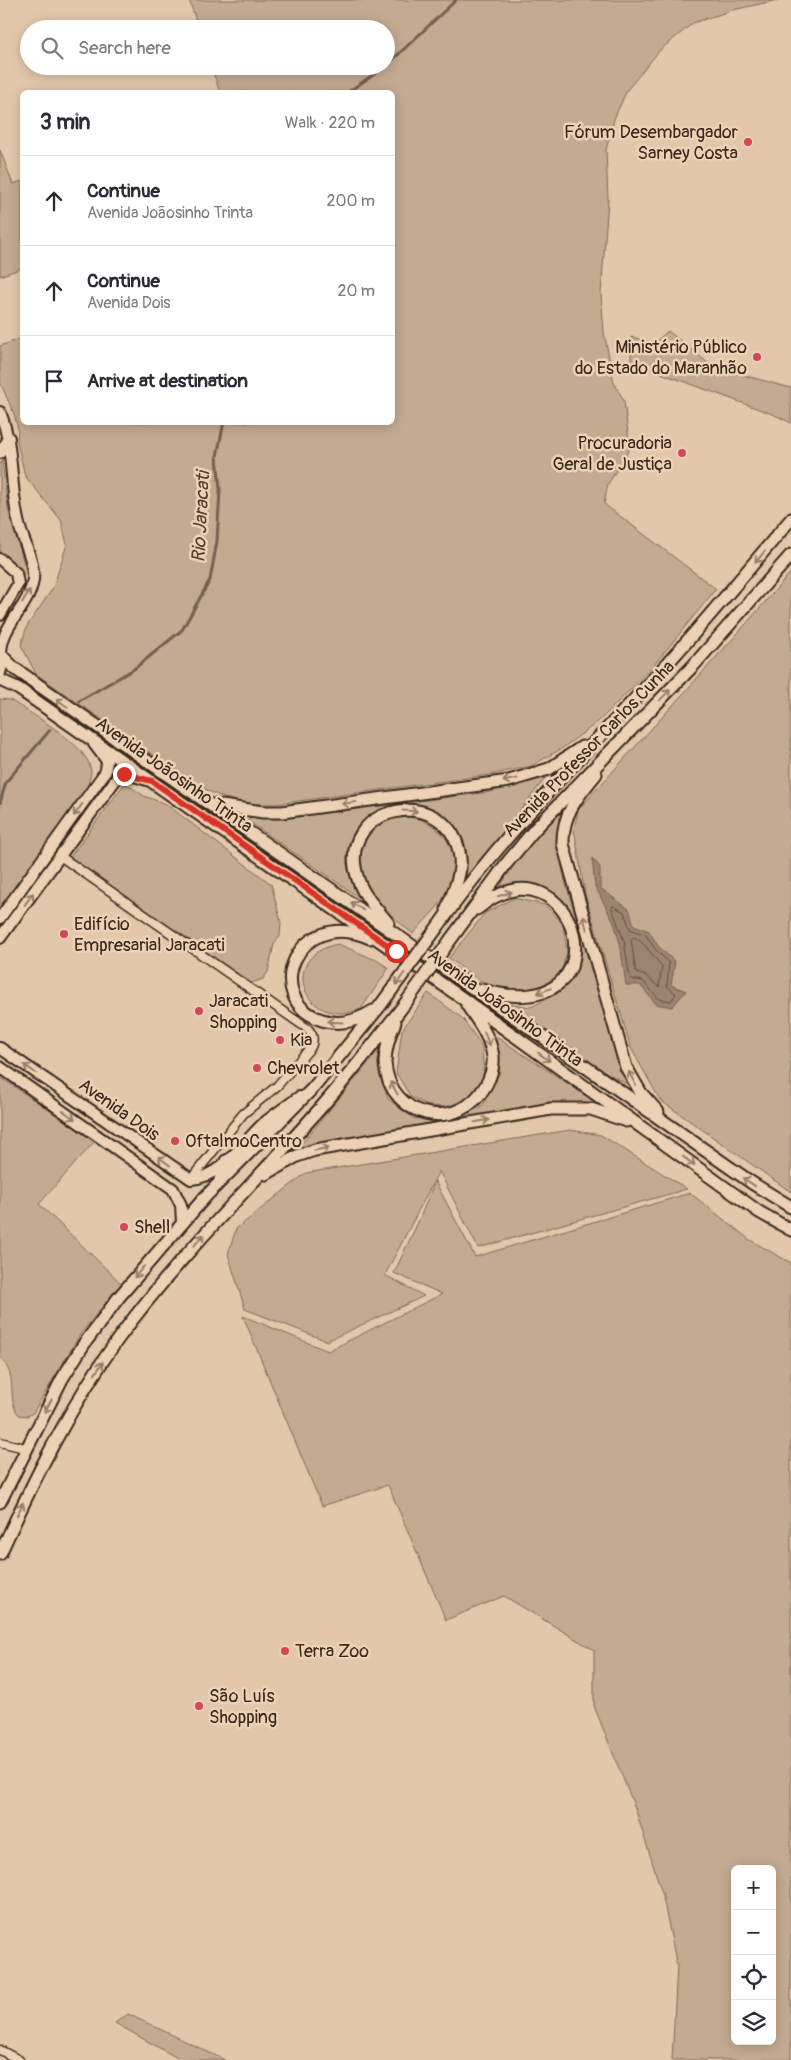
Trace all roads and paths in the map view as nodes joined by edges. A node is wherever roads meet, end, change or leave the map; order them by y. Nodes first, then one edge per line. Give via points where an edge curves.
1 (0, 412) edge
2 (9, 438) junction
3 (0, 453) edge
4 (791, 519) edge
5 (791, 555) edge
6 (0, 559) edge
7 (0, 615) edge
8 (1, 655) edge
9 (0, 672) edge
10 (0, 680) edge
11 (610, 725) junction
12 (631, 730) junction
13 (89, 737) junction
14 (152, 781) junction
15 (208, 804) junction
16 (60, 856) junction
17 (0, 918) edge
18 (441, 922) junction
19 (397, 934) junction
20 (453, 937) junction
21 (0, 938) edge
22 (396, 951) junction
23 (471, 986) junction
24 (462, 998) junction
25 (404, 1005) junction
26 (380, 1006) junction
27 (0, 1048) edge
28 (0, 1067) edge
29 (50, 1082) junction
30 (314, 1087) junction
31 (40, 1096) junction
32 (674, 1129) junction
33 (650, 1133) junction
34 (226, 1161) junction
35 (191, 1179) junction
36 (220, 1182) junction
37 (248, 1187) junction
38 (791, 1207) edge
39 (182, 1222) junction
40 (791, 1230) edge
41 (0, 1442) edge
42 (26, 1448) junction
43 (0, 1502) edge
44 (0, 1554) edge
45 (0, 2050) edge
46 (18, 2060) edge

1 - 2 main road
2 - 3 main road
8 -> 2 main road via 3,633 28,595 33,580 16,512
4 -> 11 main road, Avenida Professor Carlos Cunha via 657,676
12 -> 5 main road, Avenida Professor Carlos Cunha via 693,666
6 - 7 main road via 14,570 18,580 16,590
8 - 9 main road via 3,666
15 -> 8 main road, Avenida Joãosinho Trinta via 8,664
10 - 13 main road, Avenida Joãosinho Trinta via 19,689
11 -> 15 main road via 561,763 509,781 282,812
11 - 18 main road, Avenida Professor Carlos Cunha via 552,786
12 - 20 main road, Avenida Professor Carlos Cunha via 535,829
32 -> 12 main road via 641,1093 626,1067 563,844 564,824 574,800
13 - 14 main road, Avenida Joãosinho Trinta
13 -> 17 main road via 106,759 106,770
14 - 16 main road via 119,775
14 - 22 main road, Avenida Joãosinho Trinta
19 -> 15 main road, Avenida Joãosinho Trinta
21 -> 16 main road
16 - 35 street via 310,1031 311,1047 277,1086 243,1114
19 -> 18 main road via 364,892 354,866 356,849 368,826 391,812 406,810 430,815 447,827 453,837 461,859 460,868
18 -> 26 main road, Avenida Professor Carlos Cunha, bridge
19 - 23 main road, Avenida Joãosinho Trinta
20 -> 23 main road via 484,903 514,891 537,892 556,901 573,928 572,962 550,990 524,997
20 - 25 main road, Avenida Professor Carlos Cunha, bridge
22 - 24 main road, Avenida Joãosinho Trinta
26 -> 22 main road via 361,1018 346,1022 318,1019 302,1008 295,996 292,965 308,942 333,932 358,934
23 - 32 main road, Avenida Joãosinho Trinta
24 -> 25 main road via 488,1038 493,1063 489,1080 478,1098 464,1109 452,1113 428,1114 414,1109 391,1084 386,1052
24 -> 33 main road, Avenida Joãosinho Trinta
25 - 37 main road, Avenida Professor Carlos Cunha via 324,1104
26 - 30 main road, Avenida Professor Carlos Cunha
29 -> 27 main road, Avenida Dois
28 - 31 main road, Avenida Dois
29 - 31 main road
35 -> 29 main road, Avenida Dois
30 - 34 main road via 271,1118
30 - 36 main road, Avenida Professor Carlos Cunha
31 -> 39 main road, Avenida Dois via 173,1189 182,1205
38 -> 32 main road, Avenida Joãosinho Trinta
37 -> 33 main road via 279,1165 316,1150 551,1110 591,1109 615,1116
33 -> 40 main road, Avenida Joãosinho Trinta via 759,1212
34 - 35 main road via 206,1176
34 - 36 main road
36 - 39 main road, Avenida Professor Carlos Cunha
44 -> 37 main road, Avenida Professor Carlos Cunha via 54,1441 118,1340 156,1290
39 -> 42 main road, Avenida Professor Carlos Cunha via 84,1344
41 - 42 street
42 - 43 main road, Avenida Professor Carlos Cunha
45 - 46 street

